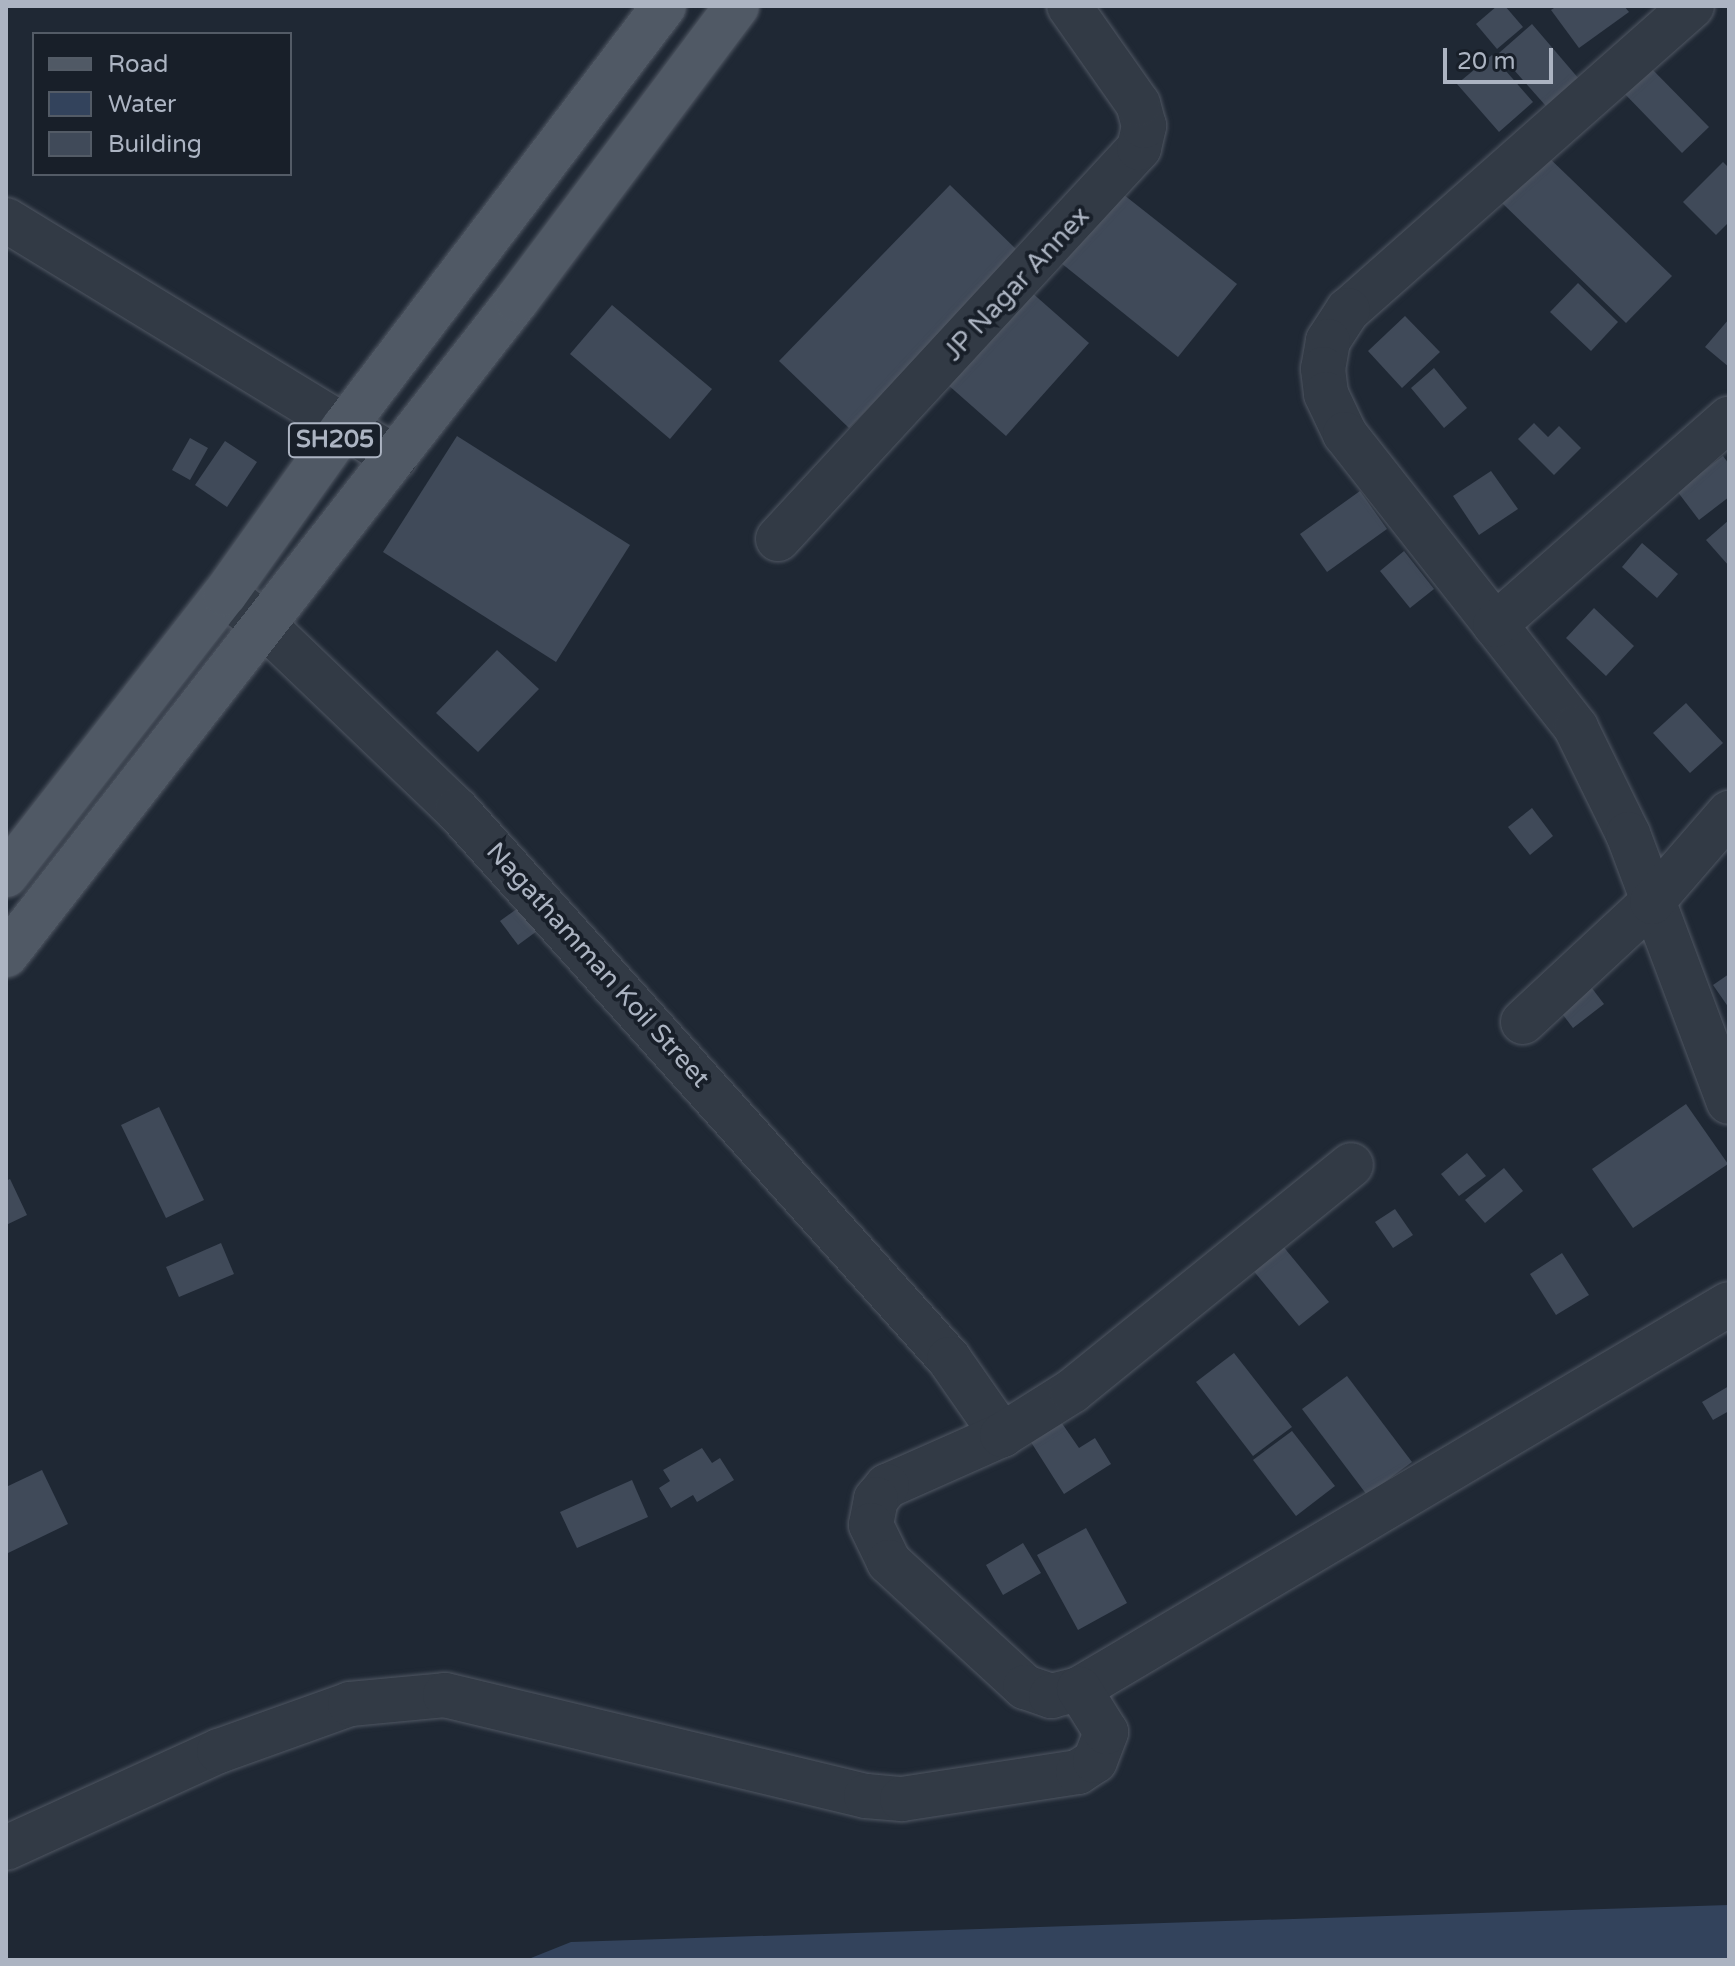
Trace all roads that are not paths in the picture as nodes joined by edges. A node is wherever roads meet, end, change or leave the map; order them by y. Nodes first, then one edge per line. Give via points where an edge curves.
1 (664, 6) edge
2 (737, 6) edge
3 (1069, 6) edge
4 (1692, 6) edge
5 (6, 220) edge
6 (1729, 419) edge
7 (345, 426) junction
8 (395, 457) junction
9 (778, 539) dead end
10 (225, 594) junction
11 (264, 625) junction
12 (1495, 625) junction
13 (1729, 813) edge
14 (6, 875) edge
15 (1652, 902) junction
16 (11, 940) edge
17 (1523, 1022) dead end
18 (1729, 1102) edge
19 (1351, 1165) dead end
20 (1729, 1304) edge
21 (1002, 1435) junction
22 (1079, 1689) junction
23 (6, 1848) edge

1 - 7 main road, SH205
2 - 8 main road
3 - 9 street, JP Nagar Annex via 1138,104 1144,126 1139,148
4 - 12 street via 1348,310 1328,341 1326,394 1345,434
5 - 7 street
6 - 12 street
7 - 8 street
7 - 10 main road, SH205
8 - 11 main road
10 - 11 street, Nagathamman Koil Street
10 - 14 main road, SH205
11 - 16 main road
11 - 21 street, Nagathamman Koil Street via 457,810 949,1359
12 - 15 street via 1576,728 1628,834
13 - 15 street
15 - 17 street
15 - 18 street
19 - 21 street via 1072,1391
20 - 22 street
21 - 22 street via 887,1486 874,1512 876,1544 1025,1687 1051,1696
22 - 23 street via 1106,1732 1095,1761 1078,1772 902,1799 851,1792 445,1695 350,1704 219,1751

